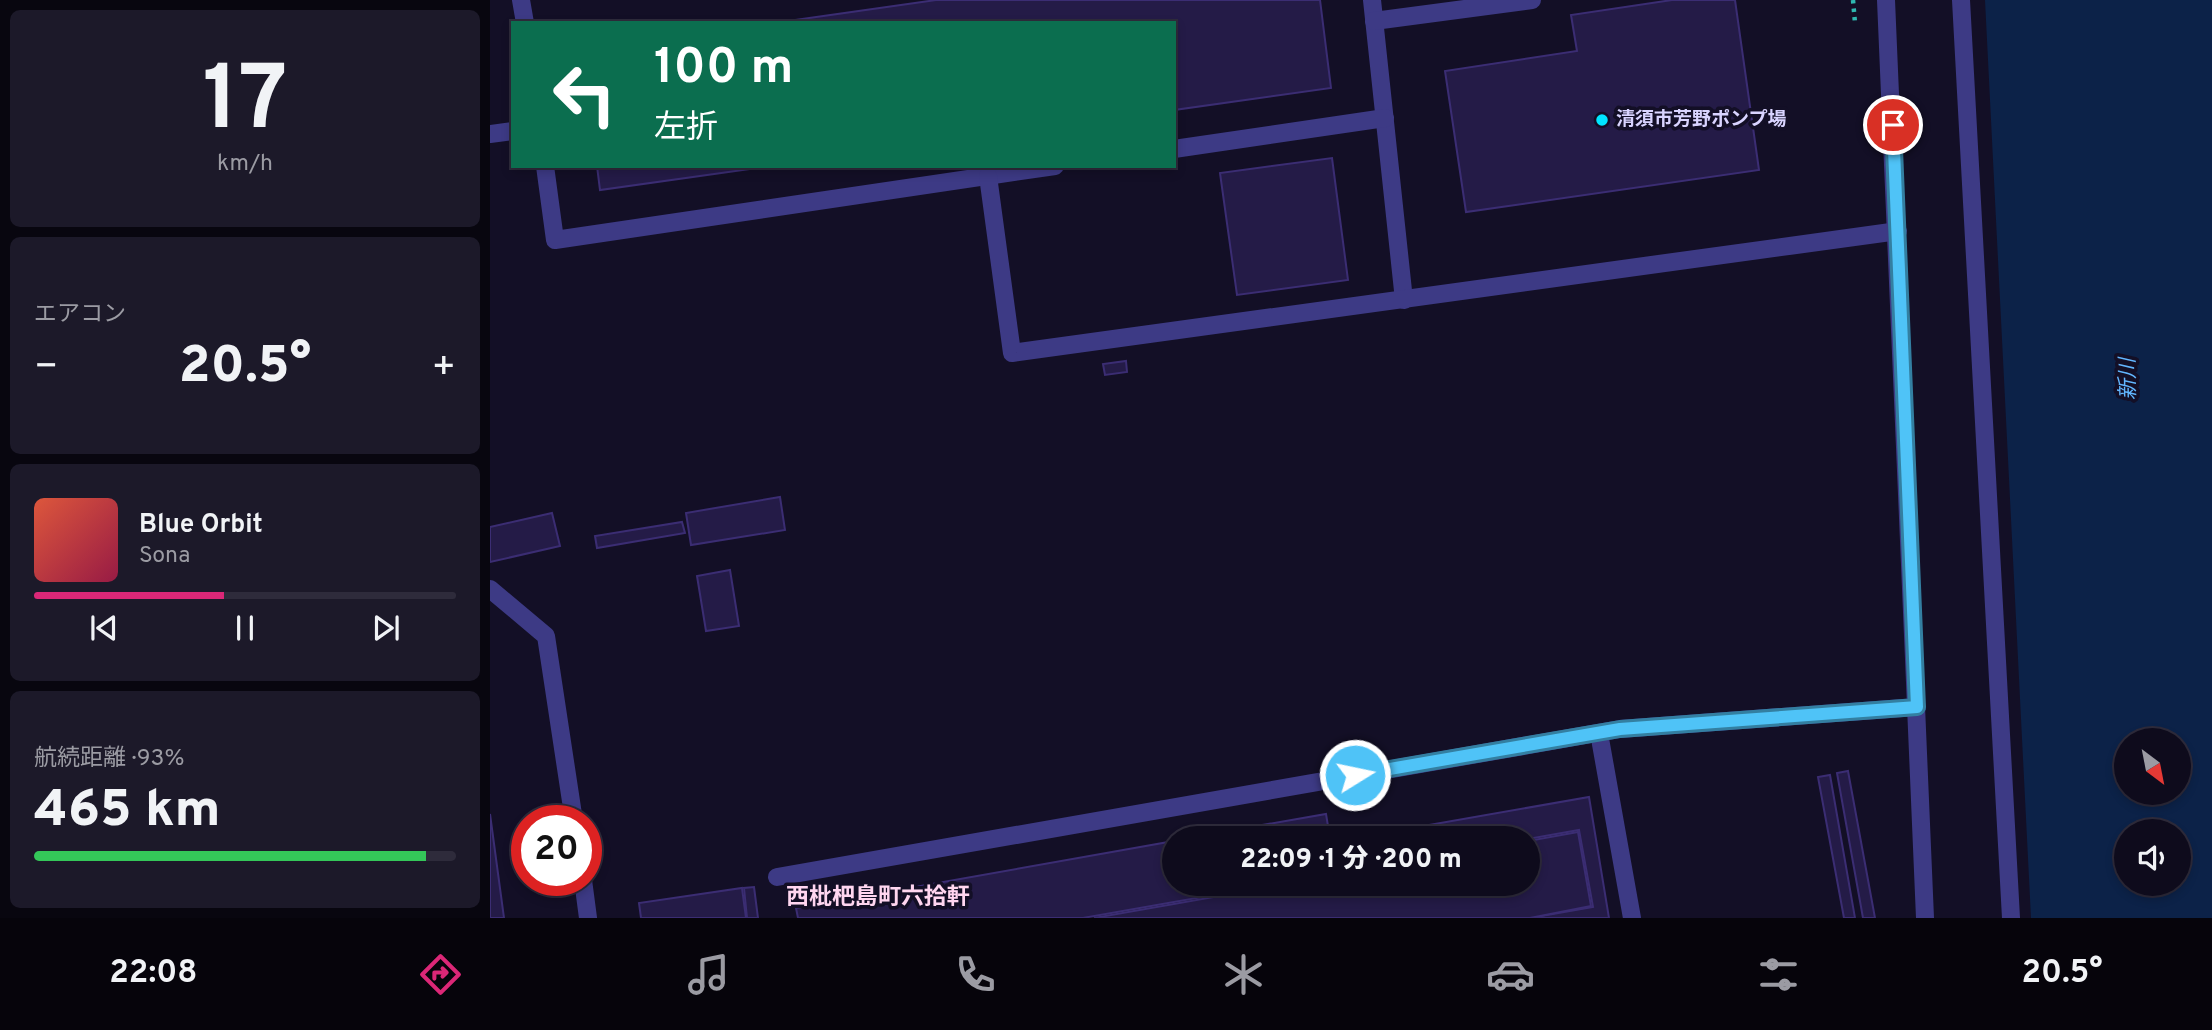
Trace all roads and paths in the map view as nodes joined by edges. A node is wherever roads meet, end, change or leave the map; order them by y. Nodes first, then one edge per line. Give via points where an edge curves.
1 (522, 0) edge
2 (1372, 0) edge
3 (1532, 0) edge
4 (1886, 0) edge
5 (1961, 0) edge
6 (525, 21) edge
7 (1374, 21) junction
8 (1385, 118) junction
9 (511, 131) edge
10 (490, 134) edge
11 (1176, 149) edge
12 (545, 168) edge
13 (1042, 168) edge
14 (988, 176) junction
15 (1898, 231) junction
16 (1404, 299) junction
17 (490, 589) edge
18 (1917, 707) junction
19 (1599, 733) junction
20 (572, 805) edge
21 (777, 877) dead end
22 (585, 896) edge
23 (588, 918) edge
24 (1632, 918) edge
25 (1925, 918) edge
26 (2011, 918) edge

1 - 6 street
2 - 7 street
3 - 7 street
4 - 15 street
5 - 26 street
7 - 8 street
8 - 11 street
8 - 16 street
9 - 10 street
12 - 14 street via 555,240
13 - 14 street
14 - 16 street via 1012,354
15 - 16 street
15 - 18 street
17 - 20 street via 546,636
18 - 19 street
18 - 25 street
19 - 21 street
19 - 24 street
22 - 23 street

